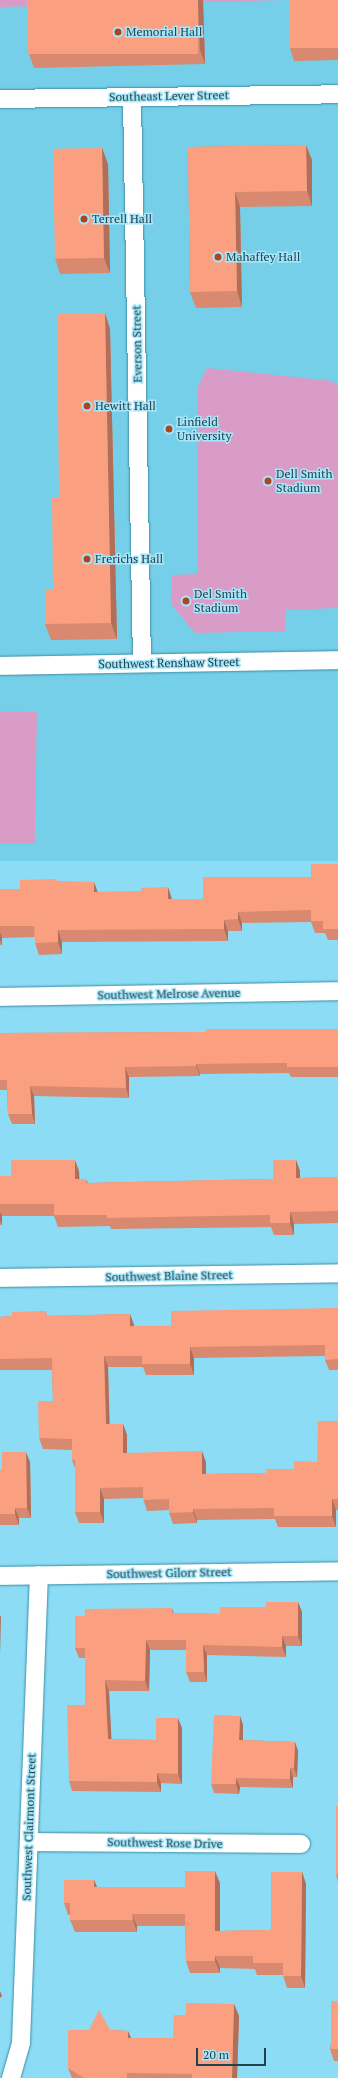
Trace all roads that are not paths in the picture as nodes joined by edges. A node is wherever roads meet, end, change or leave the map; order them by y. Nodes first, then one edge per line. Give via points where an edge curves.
1 (338, 94) edge
2 (132, 97) junction
3 (0, 99) edge
4 (338, 660) edge
5 (142, 663) junction
6 (0, 666) edge
7 (338, 991) edge
8 (0, 997) edge
9 (338, 1273) edge
10 (0, 1278) edge
11 (338, 1571) edge
12 (39, 1575) junction
13 (0, 1576) edge
14 (29, 1842) junction
15 (301, 1844) dead end
16 (11, 2078) edge

1 - 2 street, Southeast Lever Street
2 - 3 street, Southeast Lever Street
2 - 5 street, Everson Street
4 - 5 street, Southwest Renshaw Street
5 - 6 street, Southwest Renshaw Street
7 - 8 street, Southwest Melrose Avenue
9 - 10 street, Southwest Blaine Street
11 - 12 street, Southwest Gilorr Street
12 - 13 street, Southwest Gilorr Street
12 - 14 street, Southwest Clairmont Street
14 - 15 street, Southwest Rose Drive
14 - 16 street, Southwest Clairmont Street via 22,2042

